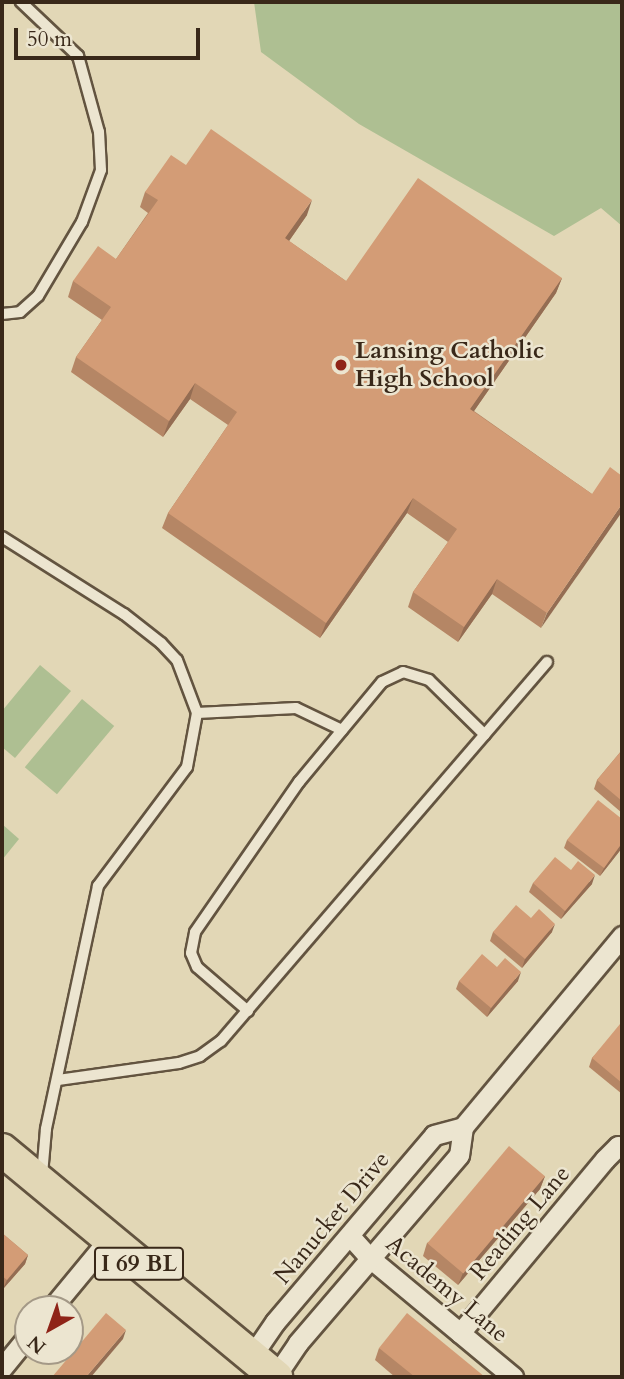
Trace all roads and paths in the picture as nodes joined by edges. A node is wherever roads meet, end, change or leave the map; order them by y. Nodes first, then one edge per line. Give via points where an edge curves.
1 (21, 2) edge
2 (2, 314) edge
3 (2, 537) edge
4 (547, 662) dead end
5 (197, 713) junction
6 (342, 730) junction
7 (485, 735) junction
8 (622, 936) edge
9 (248, 1011) junction
10 (58, 1080) junction
11 (463, 1127) junction
12 (620, 1147) edge
13 (2, 1150) edge
14 (41, 1183) junction
15 (350, 1236) junction
16 (108, 1239) junction
17 (371, 1259) junction
18 (62, 1295) edge
19 (460, 1333) junction
20 (14, 1353) edge
21 (251, 1357) junction
22 (2, 1368) edge
23 (276, 1377) edge
24 (513, 1377) edge

1 - 2 lane via 78,56 99,132 101,170 82,222 38,296 20,312
3 - 5 lane via 124,614 161,643 177,660
4 - 7 lane
5 - 6 lane via 296,708
5 - 10 lane via 187,767 98,886
6 - 7 lane via 382,682 403,672 429,680
6 - 9 lane via 299,782 195,932 191,953 197,967
7 - 9 lane
8 - 11 street
9 - 10 lane via 201,1056
10 - 14 lane
11 - 15 street, Nanucket Drive via 434,1135
11 - 17 street via 458,1155
12 - 19 street, Reading Lane
13 - 14 main road, I 69 BL
14 - 16 main road, I 69 BL
15 - 17 street, Academy Lane
15 - 21 street, Nanucket Drive via 275,1322
16 - 18 street
16 - 21 main road, I 69 BL
17 - 19 street, Academy Lane
17 - 23 street via 298,1343
19 - 24 street, Academy Lane
20 - 22 street
21 - 23 main road, I 69 BL

